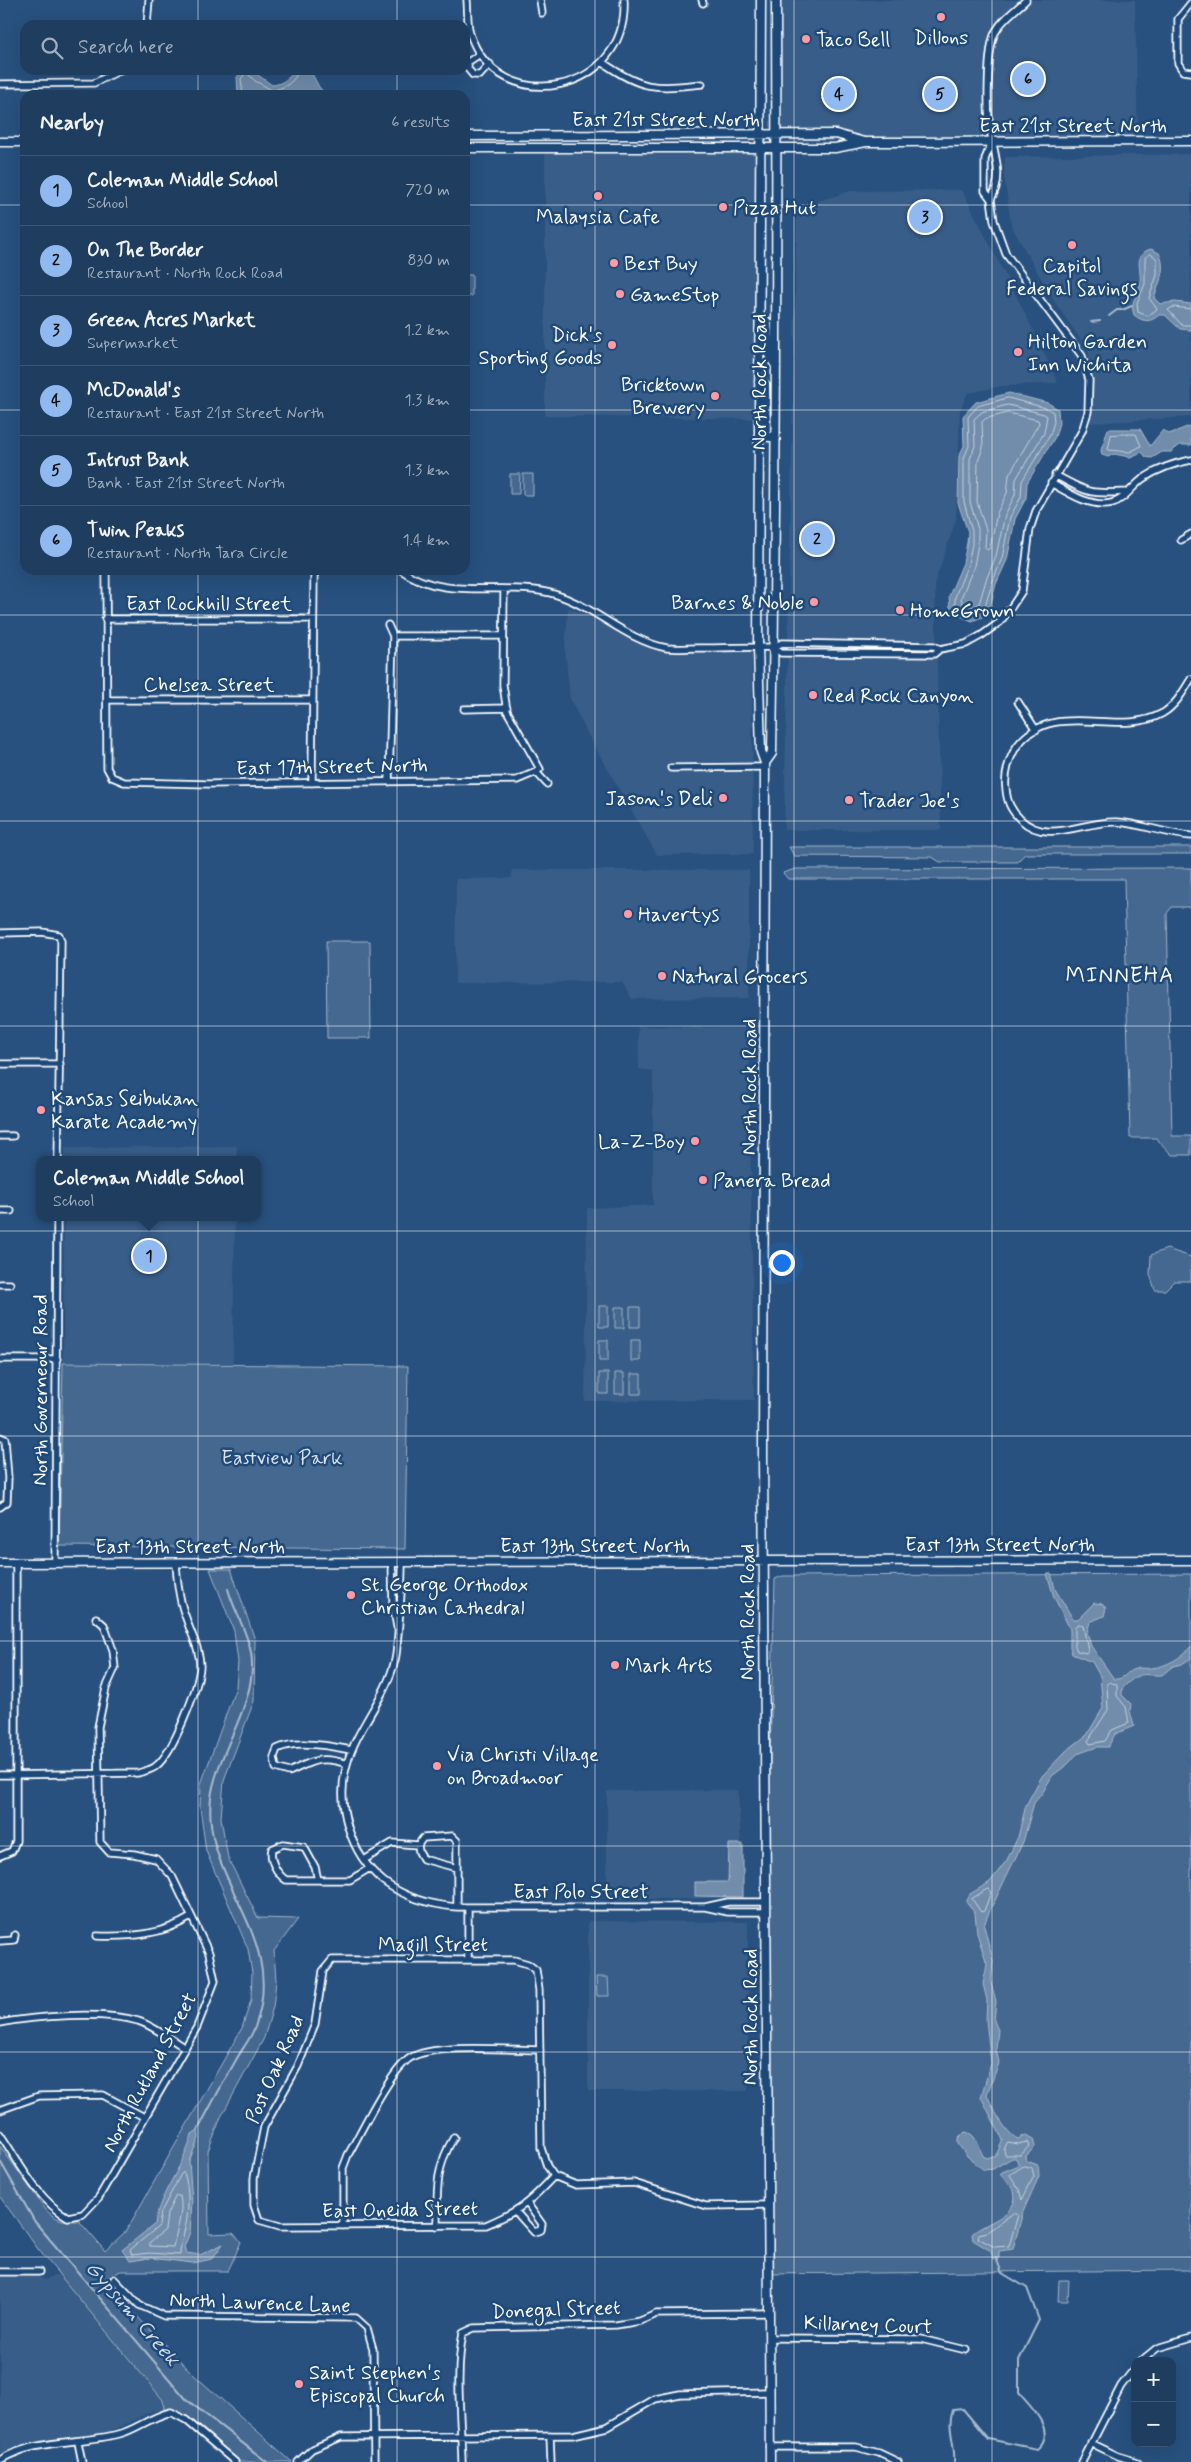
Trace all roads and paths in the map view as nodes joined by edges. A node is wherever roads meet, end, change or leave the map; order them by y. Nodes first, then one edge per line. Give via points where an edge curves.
1 (149, 0) edge
2 (467, 0) edge
3 (540, 0) edge
4 (624, 0) edge
5 (760, 0) edge
6 (776, 0) edge
7 (1026, 0) edge
8 (1191, 3) edge
9 (542, 14) dead end
10 (147, 20) edge
11 (469, 20) edge
12 (470, 34) edge
13 (480, 54) junction
14 (470, 61) edge
15 (602, 62) junction
16 (490, 64) junction
17 (470, 71) edge
18 (1188, 72) edge
19 (111, 75) edge
20 (0, 84) edge
21 (702, 84) dead end
22 (760, 134) junction
23 (777, 134) junction
24 (470, 136) edge
25 (1191, 141) edge
26 (0, 142) edge
27 (20, 142) edge
28 (866, 142) junction
29 (992, 142) junction
30 (470, 148) edge
31 (760, 148) junction
32 (777, 148) junction
33 (991, 198) junction
34 (759, 315) junction
35 (776, 366) junction
36 (759, 382) junction
37 (775, 437) junction
38 (1191, 460) edge
39 (1055, 475) junction
40 (1051, 483) junction
41 (1128, 492) junction
42 (1191, 534) edge
43 (1180, 540) dead end
44 (106, 575) edge
45 (314, 575) edge
46 (407, 575) edge
47 (504, 589) junction
48 (105, 619) junction
49 (313, 619) junction
50 (388, 625) dead end
51 (393, 636) junction
52 (503, 636) junction
53 (758, 647) junction
54 (774, 647) junction
55 (940, 649) junction
56 (1191, 679) edge
57 (107, 700) junction
58 (312, 700) junction
59 (1018, 702) dead end
60 (507, 708) junction
61 (464, 709) dead end
62 (1036, 730) junction
63 (765, 765) junction
64 (672, 768) dead end
65 (536, 772) junction
66 (389, 782) junction
67 (312, 783) junction
68 (546, 784) dead end
69 (1191, 836) edge
70 (0, 933) edge
71 (0, 1064) edge
72 (60, 1064) junction
73 (0, 1136) edge
74 (13, 1136) dead end
75 (58, 1156) edge
76 (11, 1210) dead end
77 (0, 1211) edge
78 (57, 1221) edge
79 (0, 1284) edge
80 (10, 1284) dead end
81 (0, 1359) edge
82 (57, 1359) junction
83 (0, 1437) edge
84 (0, 1507) edge
85 (1191, 1560) edge
86 (763, 1561) junction
87 (176, 1562) junction
88 (392, 1562) junction
89 (402, 1562) junction
90 (0, 1563) edge
91 (16, 1563) junction
92 (55, 1563) junction
93 (96, 1618) dead end
94 (398, 1632) junction
95 (352, 1750) junction
96 (346, 1764) junction
97 (16, 1774) junction
98 (98, 1774) junction
99 (0, 1775) edge
100 (418, 1845) junction
101 (0, 1856) edge
102 (364, 1860) junction
103 (370, 1868) junction
104 (457, 1868) junction
105 (318, 1880) junction
106 (765, 1902) junction
107 (457, 1907) junction
108 (468, 1907) junction
109 (705, 1907) junction
110 (765, 1912) junction
111 (191, 1917) junction
112 (15, 1934) dead end
113 (98, 1936) dead end
114 (0, 1941) edge
115 (468, 1959) junction
116 (329, 1963) joint
117 (0, 2023) edge
118 (185, 2048) junction
119 (540, 2050) junction
120 (0, 2110) edge
121 (144, 2117) junction
122 (0, 2134) edge
123 (454, 2137) dead end
124 (554, 2176) junction
125 (527, 2203) junction
126 (768, 2205) junction
127 (516, 2212) junction
128 (260, 2220) joint
129 (343, 2226) junction
130 (437, 2226) junction
131 (0, 2272) edge
132 (39, 2272) dead end
133 (114, 2279) dead end
134 (769, 2313) junction
135 (769, 2338) junction
136 (1191, 2338) edge
137 (966, 2350) dead end
138 (1146, 2357) edge
139 (1131, 2373) edge
140 (769, 2392) junction
141 (461, 2435) junction
142 (550, 2435) junction
143 (374, 2436) junction
144 (78, 2442) junction
145 (1091, 2443) junction
146 (769, 2448) junction
147 (0, 2460) edge
148 (82, 2462) edge
149 (235, 2462) edge
150 (298, 2462) edge
151 (374, 2462) edge
152 (462, 2462) edge
153 (551, 2462) edge
154 (770, 2462) edge
155 (898, 2462) edge
156 (1082, 2462) edge
157 (1138, 2462) edge

1 - 10 street
2 - 11 street
3 - 9 street
4 - 15 street via 621,29
5 - 22 main road, North Rock Road
6 - 23 main road, North Rock Road
7 - 29 street via 998,27 991,41 989,126
8 - 18 street via 1178,18 1178,63
12 - 13 street
13 - 14 street
13 - 16 street
15 - 16 street via 581,78 554,87 523,85
15 - 21 street via 624,77 648,87
16 - 17 street via 480,75
19 - 20 street via 94,83
22 - 23 main road, East 21st Street North
22 - 24 main road, East 21st Street North
22 - 31 main road, North Rock Road
23 - 28 main road, East 21st Street North via 836,134
23 - 32 main road, North Rock Road
25 - 29 main road, East 21st Street North
26 - 27 main road
28 - 29 main road, East 21st Street North
28 - 32 main road, East 21st Street North via 835,148
29 - 33 street via 998,157 996,191
29 - 33 street via 985,159 986,191
30 - 31 main road, East 21st Street North
31 - 32 main road, East 21st Street North
31 - 34 main road, North Rock Road
32 - 35 main road, North Rock Road
33 - 39 street via 994,221 1006,254 1085,364 1090,388 1088,412 1082,431
34 - 35 main road via 767,322 769,355
34 - 36 main road, North Rock Road
35 - 37 main road, North Rock Road
36 - 37 main road via 765,386 766,434
36 - 53 main road, North Rock Road
37 - 54 main road, North Rock Road
38 - 41 street via 1144,478
39 - 40 street
39 - 41 street via 1086,492
40 - 41 street via 1072,496 1104,504 1122,498
40 - 55 street via 1030,529 1022,591 1012,606 1000,622 982,635 966,644
42 - 43 street
44 - 48 street
45 - 49 street
46 - 47 street via 451,589
47 - 52 street
47 - 53 street via 557,595 666,648
48 - 49 street, East Rockhill Street
48 - 57 street
49 - 58 street
50 - 51 street
51 - 52 street
51 - 66 street
52 - 60 street via 503,685
53 - 54 street
53 - 63 main road, North Rock Road via 761,752
54 - 55 street via 782,643 934,646
54 - 55 street via 781,653 840,654 934,654
54 - 63 main road, North Rock Road via 772,753
56 - 62 street via 1171,707 1151,718 1138,721 1062,720
57 - 58 street, Chelsea Street
57 - 67 street, East 17th Street North via 107,768 112,777 124,782
58 - 67 street
59 - 62 street
60 - 61 street
60 - 65 street via 540,769
62 - 69 street via 1013,752 1005,783 1008,803 1026,825 1050,833 1093,823 1116,822
63 - 64 street
63 - 86 main road, North Rock Road
65 - 66 street, East 17th Street North via 518,780
65 - 68 street
66 - 67 street, East 17th Street North
70 - 72 street via 59,935 62,980
71 - 72 street
72 - 75 street
73 - 74 street
76 - 77 street
78 - 82 street, North Governeour Road
79 - 80 street
81 - 82 street
82 - 92 street, North Governeour Road
83 - 84 street via 6,1439 8,1466 7,1502
85 - 86 main road, East 13th Street North
86 - 89 main road, East 13th Street North
86 - 106 main road, North Rock Road
87 - 88 main road, East 13th Street North
87 - 92 main road, East 13th Street North
87 - 98 street via 178,1590 185,1618 196,1641 200,1666 189,1702 171,1750 155,1768 138,1773
88 - 89 main road, East 13th Street North
88 - 94 street via 393,1606
89 - 94 street via 402,1606
90 - 91 main road, East 13th Street North
91 - 92 main road, East 13th Street North
91 - 97 street
93 - 98 street, North Rutland Street via 104,1625 113,1650 115,1668 106,1688 98,1727
94 - 95 street, East Polo Street via 395,1661
95 - 96 street, East Polo Street
95 - 96 street via 331,1745 293,1744 277,1750 274,1757 276,1768 289,1772 315,1759
96 - 102 street, East Polo Street via 342,1783 344,1812
97 - 98 street
97 - 99 street
97 - 101 street via 16,1841 12,1851
98 - 111 street, North Rutland Street via 100,1842 109,1852 156,1859 172,1876
100 - 102 street via 392,1843
100 - 104 street via 423,1859
100 - 104 street via 423,1838 452,1836 457,1841
102 - 103 street, East Polo Street
103 - 105 street via 350,1880
103 - 107 street, East Polo Street via 384,1881 416,1899 438,1906
104 - 107 street
105 - 105 street via 304,1847 283,1844 272,1849 271,1859 280,1876 286,1880
106 - 109 street, East Polo Street via 728,1902
106 - 110 main road, North Rock Road
107 - 108 street, East Polo Street
108 - 109 street, East Polo Street
108 - 115 street
109 - 110 street, East Polo Street via 728,1912
110 - 126 main road, North Rock Road
111 - 113 street via 150,1934
111 - 118 street, North Rutland Street via 209,1953 215,1982
112 - 114 street via 14,1940
115 - 116 street, Magill Street via 332,1960
115 - 119 street, Magill Street via 514,1960 536,1970
116 - 128 street, Post Oak Road via 323,1971 311,2033 298,2066 264,2127 254,2178 254,2205
117 - 118 street via 40,2017 115,2017 140,2021
118 - 121 street, North Rutland Street
119 - 124 street via 541,2148
119 - 129 street via 436,2050 409,2058 396,2072 342,2168
120 - 121 street via 39,2096 103,2094
121 - 122 street, North Rutland Street via 99,2197 83,2214 68,2217 36,2188
123 - 130 street via 441,2161
124 - 125 street, East Oneida Street
124 - 126 street via 576,2185 634,2183 706,2206
125 - 127 street, East Oneida Street
125 - 127 street via 542,2224 541,2230 534,2232
126 - 134 main road, North Rock Road
127 - 130 street, East Oneida Street via 486,2226
128 - 129 street, East Oneida Street via 280,2226
129 - 130 street, East Oneida Street
131 - 132 street
133 - 143 street, North Lawrence Lane via 139,2305 164,2316 356,2318 367,2328 373,2349
134 - 135 main road, North Rock Road
134 - 141 street, Donegal Street via 656,2314 640,2321 616,2325 474,2328 463,2333 460,2347
135 - 137 street, Killarney Court via 921,2339
135 - 140 main road, North Rock Road
136 - 138 street via 1155,2350
139 - 145 street
140 - 142 street via 680,2394 655,2399 607,2427 573,2435
140 - 146 main road, North Rock Road
141 - 142 street
141 - 143 street
141 - 152 street
142 - 153 street
143 - 150 street via 341,2437 312,2448
143 - 151 street
144 - 147 street via 36,2446 13,2452
144 - 148 street
144 - 149 street via 122,2434 155,2415 171,2412 186,2420
145 - 156 street
145 - 157 street
146 - 154 main road, North Rock Road
146 - 155 street via 856,2447

